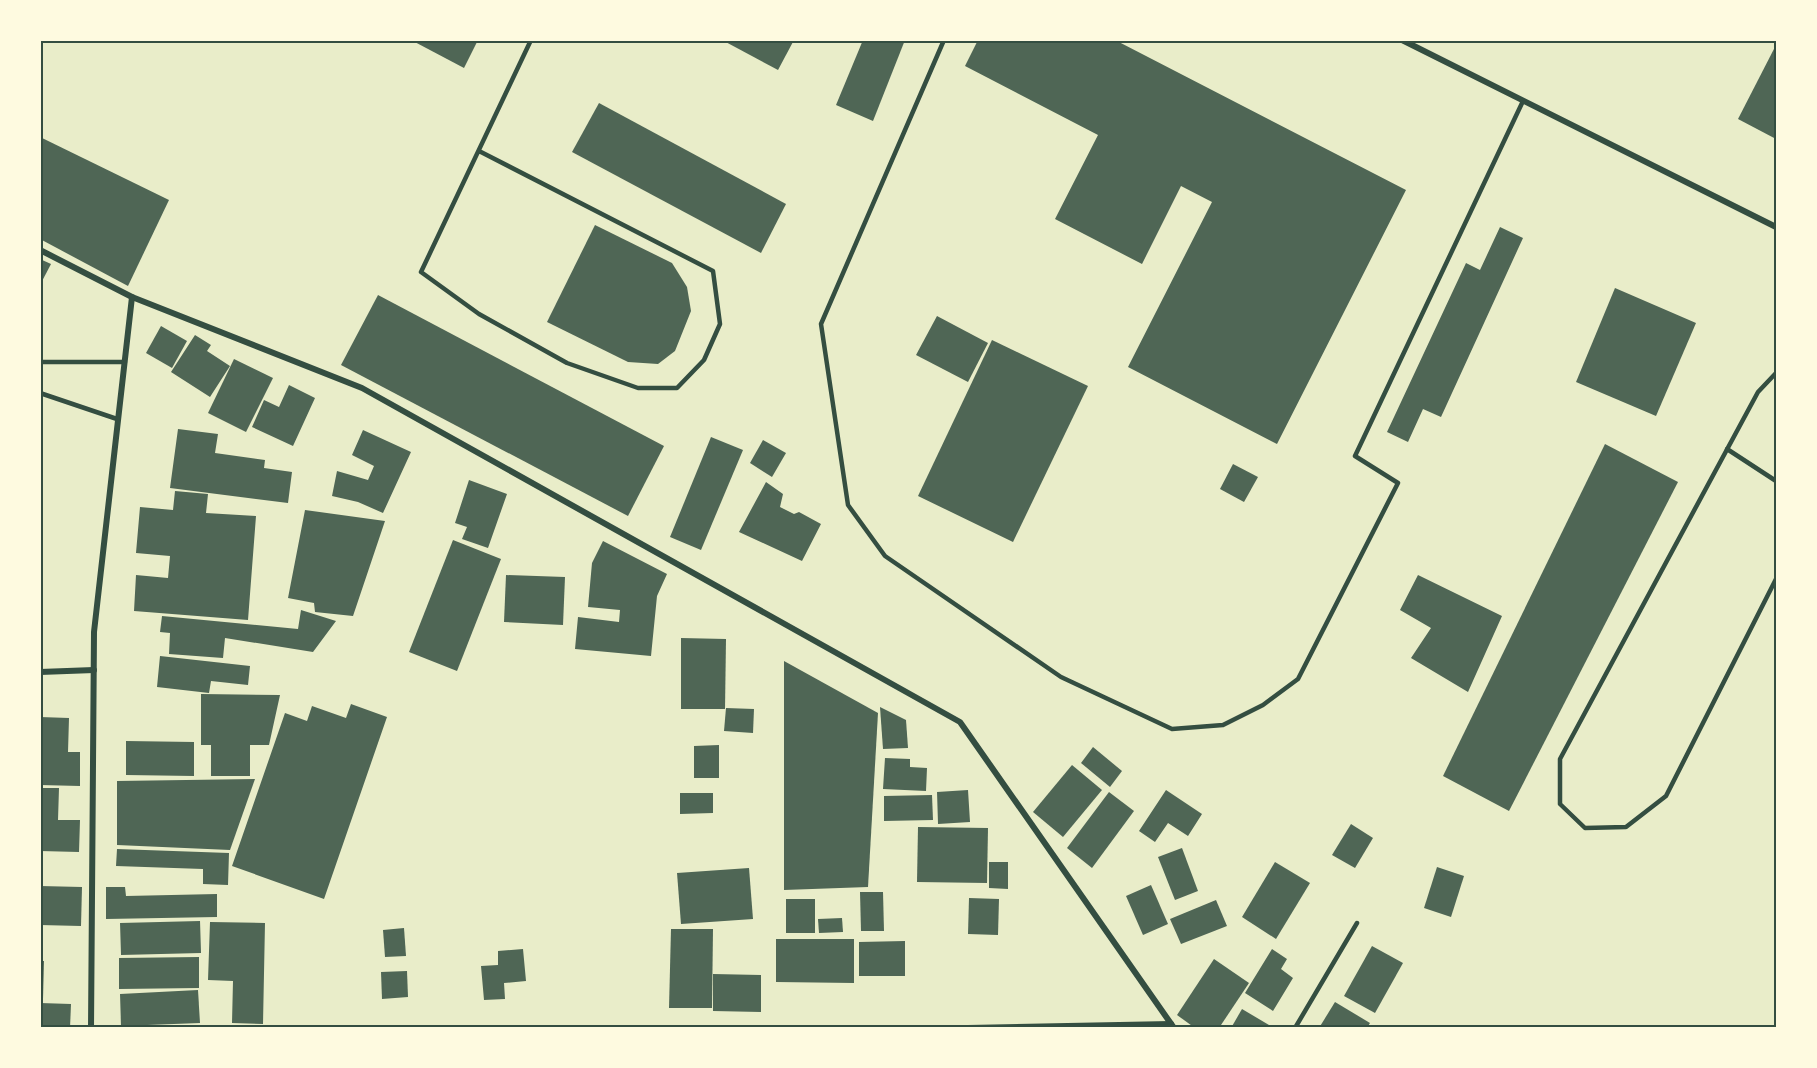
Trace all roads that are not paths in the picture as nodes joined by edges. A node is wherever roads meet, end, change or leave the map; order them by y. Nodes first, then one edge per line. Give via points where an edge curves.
1 (531, 40) edge
2 (944, 40) edge
3 (1402, 40) edge
4 (1523, 101) junction
5 (479, 151) junction
6 (1776, 226) edge
7 (40, 250) edge
8 (132, 297) junction
9 (40, 362) edge
10 (125, 362) junction
11 (1776, 374) edge
12 (40, 393) edge
13 (117, 419) junction
14 (1727, 449) junction
15 (1776, 481) edge
16 (1776, 579) edge
17 (94, 670) junction
18 (40, 672) edge
19 (1357, 923) dead end
20 (1173, 1026) edge
21 (92, 1028) edge
22 (968, 1028) edge
23 (1295, 1028) edge

1 - 5 lane
2 - 4 lane via 822,324 848,505 885,556 969,615 1061,677 1172,729 1223,725 1263,705 1298,679 1398,483 1355,456
3 - 4 street
4 - 6 street
5 - 5 lane via 421,272 479,314 567,363 638,388 677,388 704,360 720,324 713,271
7 - 8 street
8 - 10 street
8 - 20 street via 362,388 960,722
9 - 10 lane
10 - 13 street
11 - 14 lane via 1758,392
12 - 13 lane
13 - 17 street via 94,632
14 - 15 lane
14 - 16 lane via 1560,759 1560,804 1585,828 1626,827 1666,796
17 - 18 street
17 - 21 street
19 - 23 lane
20 - 22 street

